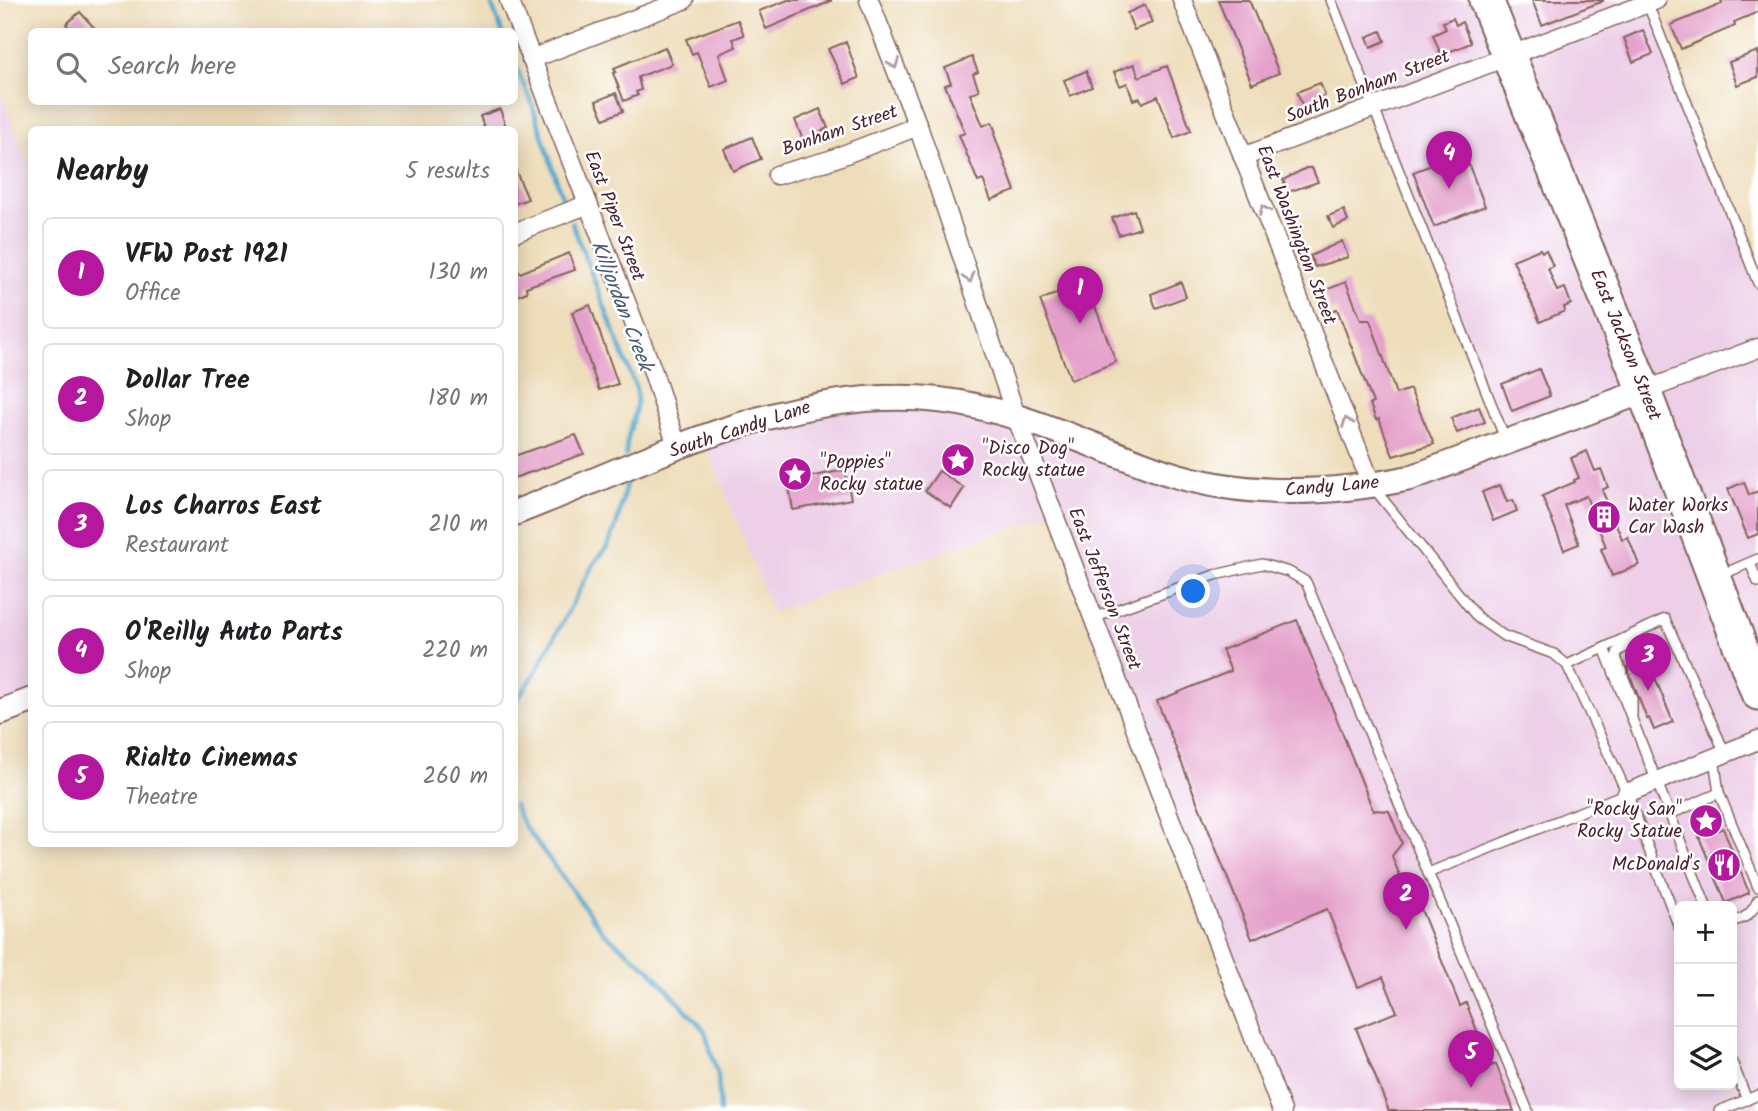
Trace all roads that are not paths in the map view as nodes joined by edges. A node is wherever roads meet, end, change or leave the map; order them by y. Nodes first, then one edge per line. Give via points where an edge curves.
1 (509, 0) edge
2 (684, 0) edge
3 (869, 0) edge
4 (1182, 0) edge
5 (1332, 0) edge
6 (1486, 0) edge
7 (1650, 1) edge
8 (1508, 55) junction
9 (531, 59) junction
10 (1374, 107) junction
11 (918, 125) junction
12 (1243, 157) junction
13 (777, 175) dead end
14 (586, 205) junction
15 (518, 231) edge
16 (1758, 283) edge
17 (1758, 348) edge
18 (1644, 391) junction
19 (1016, 416) junction
20 (1506, 443) junction
21 (678, 449) junction
22 (1372, 486) junction
23 (518, 511) edge
24 (1754, 561) edge
25 (1714, 578) junction
26 (1758, 582) edge
27 (1093, 618) junction
28 (1638, 632) junction
29 (1604, 648) junction
30 (1567, 665) junction
31 (1758, 693) edge
32 (28, 702) edge
33 (0, 712) edge
34 (1632, 720) junction
35 (1758, 740) edge
36 (1719, 756) junction
37 (1656, 781) junction
38 (1627, 793) junction
39 (1719, 793) junction
40 (1670, 814) junction
41 (1428, 873) junction
42 (1758, 887) edge
43 (1758, 900) edge
44 (1704, 901) edge
45 (1674, 914) edge
46 (1737, 921) edge
47 (1737, 1076) edge
48 (1758, 1095) edge
49 (1746, 1100) junction
50 (1282, 1111) edge
51 (1528, 1111) edge
52 (1719, 1111) edge

1 - 9 street, East Piper Street
2 - 9 street
3 -> 11 street, East Jefferson Street
4 - 12 street, East Washington Street
5 - 10 lane
6 - 8 highway, East Jackson Street
7 - 8 street, South Bonham Street
7 - 16 lane
8 - 10 street, South Bonham Street
8 - 18 highway, East Jackson Street
9 - 14 street, East Piper Street
10 - 12 street, South Bonham Street
10 - 20 lane
11 - 13 street, Bonham Street via 830,160
11 -> 19 street, East Jefferson Street
22 -> 12 street, East Washington Street
14 - 15 street
14 - 21 street, East Piper Street via 652,369
17 - 18 street
18 - 20 main road, Candy Lane
18 - 25 highway, East Jackson Street
19 - 21 main road, South Candy Lane via 938,400 843,401 786,412
19 - 22 main road, Candy Lane via 1205,482 1276,492
19 - 27 street, East Jefferson Street
20 - 22 main road, Candy Lane via 1428,473
21 - 23 main road, South Candy Lane
22 - 30 lane via 1478,618 1504,636 1554,654
24 - 25 lane
24 - 26 lane
25 - 31 highway, East Jackson Street
27 - 41 lane via 1215,575 1262,564 1306,582
27 - 50 street, East Jefferson Street
28 - 29 lane
28 - 34 lane via 1616,657 1632,699
28 - 36 lane via 1665,619
29 - 30 lane
29 - 34 lane
30 - 38 lane
32 - 33 main road
34 - 37 lane
35 - 36 street
36 - 37 street
36 - 39 lane
37 - 38 street
37 - 40 lane
38 - 41 lane
38 - 45 lane
39 - 40 lane
39 - 42 lane
40 - 44 lane
41 - 51 lane
43 - 46 lane via 1754,910
47 - 49 lane
48 - 49 lane
49 - 52 lane

